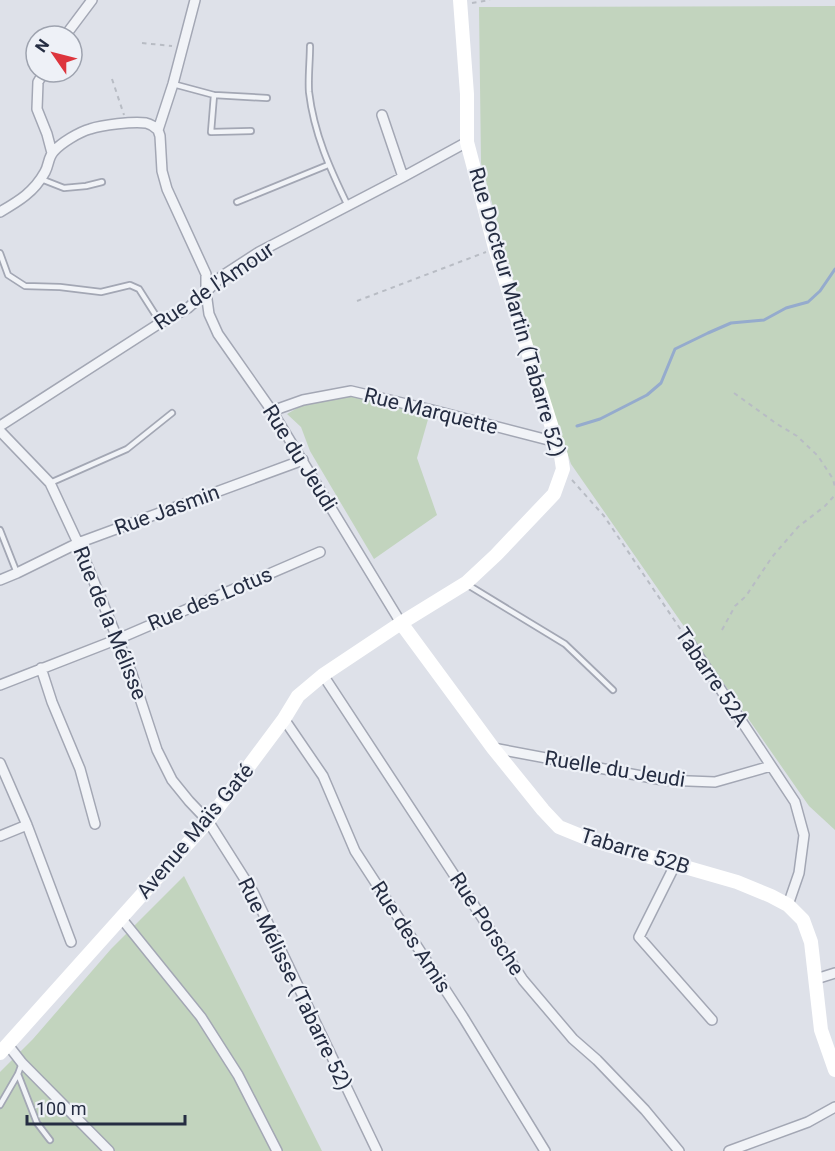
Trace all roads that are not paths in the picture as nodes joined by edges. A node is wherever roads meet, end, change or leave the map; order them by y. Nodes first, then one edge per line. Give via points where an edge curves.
1 (92, 0) edge
2 (195, 0) edge
3 (460, 2) edge
4 (74, 24) edge
5 (310, 46) dead end
6 (38, 84) edge
7 (173, 84) junction
8 (214, 95) junction
9 (267, 98) dead end
10 (382, 116) dead end
11 (158, 129) junction
12 (251, 131) dead end
13 (467, 142) junction
14 (52, 153) junction
15 (328, 165) junction
16 (403, 177) junction
17 (41, 179) junction
18 (102, 182) dead end
19 (237, 202) dead end
20 (348, 206) junction
21 (0, 212) edge
22 (0, 253) edge
23 (206, 292) junction
24 (160, 324) junction
25 (272, 411) junction
26 (172, 414) dead end
27 (0, 426) edge
28 (0, 431) edge
29 (556, 442) junction
30 (303, 460) junction
31 (50, 483) junction
32 (0, 530) edge
33 (78, 543) junction
34 (320, 552) dead end
35 (17, 573) junction
36 (0, 580) edge
37 (466, 584) junction
38 (401, 623) junction
39 (118, 639) junction
40 (688, 640) road end
41 (41, 668) junction
42 (323, 675) junction
43 (0, 686) edge
44 (613, 690) dead end
45 (284, 719) junction
46 (493, 748) junction
47 (0, 763) edge
48 (771, 766) junction
49 (208, 821) junction
50 (95, 824) dead end
51 (27, 825) junction
52 (0, 836) edge
53 (675, 865) junction
54 (788, 905) junction
55 (121, 918) junction
56 (71, 942) dead end
57 (835, 973) edge
58 (816, 979) junction
59 (712, 1020) dead end
60 (4, 1049) edge
61 (22, 1063) junction
62 (835, 1070) edge
63 (18, 1074) junction
64 (0, 1105) edge
65 (835, 1107) edge
66 (50, 1140) dead end
67 (109, 1151) edge
68 (278, 1151) edge
69 (377, 1151) edge
70 (545, 1151) edge
71 (679, 1151) edge
72 (729, 1151) edge

1 - 4 street
2 - 7 street
3 - 13 street, Rue Docteur Martin (Tabarre 52)
5 - 15 lane via 309,93
6 - 14 street via 36,109
7 - 8 lane
7 - 11 street
8 - 9 lane
8 - 12 lane via 211,132
10 - 16 street
11 - 14 street via 147,123 90,129
11 - 23 street, Rue du Jeudi via 167,189 206,274
13 - 16 street, Rue de l'Amour
13 - 29 street, Rue Docteur Martin (Tabarre 52) via 495,248
14 - 17 street
15 - 19 lane
15 - 20 lane
16 - 20 street, Rue de l'Amour
17 - 18 lane via 64,188
17 - 21 street via 26,197
20 - 23 street, Rue de l'Amour via 259,252 222,276
22 - 24 lane via 8,274 25,286 101,292 130,285 139,289
23 - 24 street, Rue de l'Amour
23 - 25 street, Rue du Jeudi via 209,314 218,334
24 - 27 street, Rue de l'Amour
25 - 29 street, Rue Marquette via 303,400 351,391
25 - 30 street, Rue du Jeudi
26 - 31 lane via 127,449
28 - 31 street, Rue de la Mélisse
29 - 37 street, Rue Docteur Martin (Tabarre 52) via 562,469 554,494
30 - 33 street, Rue Jasmin
30 - 38 street, Rue du Jeudi
31 - 33 street, Rue de la Mélisse
32 - 35 lane
33 - 35 street, Rue Jasmin
33 - 39 street, Rue de la Mélisse
34 - 39 street, Rue des Lotus
35 - 36 street, Rue Jasmin
37 - 38 street, Rue Docteur Martin (Tabarre 52)
37 - 44 lane via 565,644
38 - 42 street, Avenue Maïs Gaté
38 - 46 street, Tabarre 52B
39 - 41 street, Rue des Lotus
39 - 49 street, Rue de la Mélisse via 157,750 172,780
40 - 48 street, Tabarre 52A
41 - 43 street, Rue des Lotus
41 - 50 street via 80,769
42 - 45 street, Avenue Maïs Gaté via 298,696
42 - 71 street, Rue Porsche via 523,980
45 - 49 street, Avenue Maïs Gaté
45 - 70 street, Rue des Amis via 323,776 355,851
46 - 48 street, Ruelle du Jeudi via 663,780 715,782
46 - 53 street, Tabarre 52B via 559,827
47 - 51 street
48 - 54 street, Tabarre 52A via 795,802 804,835 799,873
49 - 55 street, Avenue Maïs Gaté
49 - 69 street, Rue Mélisse (Tabarre 52) via 253,892
51 - 52 street
51 - 56 street
53 - 54 street, Tabarre 52B via 737,882
53 - 59 street via 639,937
54 - 58 street, Tabarre 52B via 803,920 811,942
55 - 60 street, Avenue Maïs Gaté
55 - 68 street via 201,1017 238,1075
57 - 58 street
58 - 62 street, Tabarre 52B via 821,1030
60 - 61 street
61 - 63 lane
61 - 67 street
63 - 64 lane
63 - 66 lane via 37,1123
65 - 72 street via 808,1122

